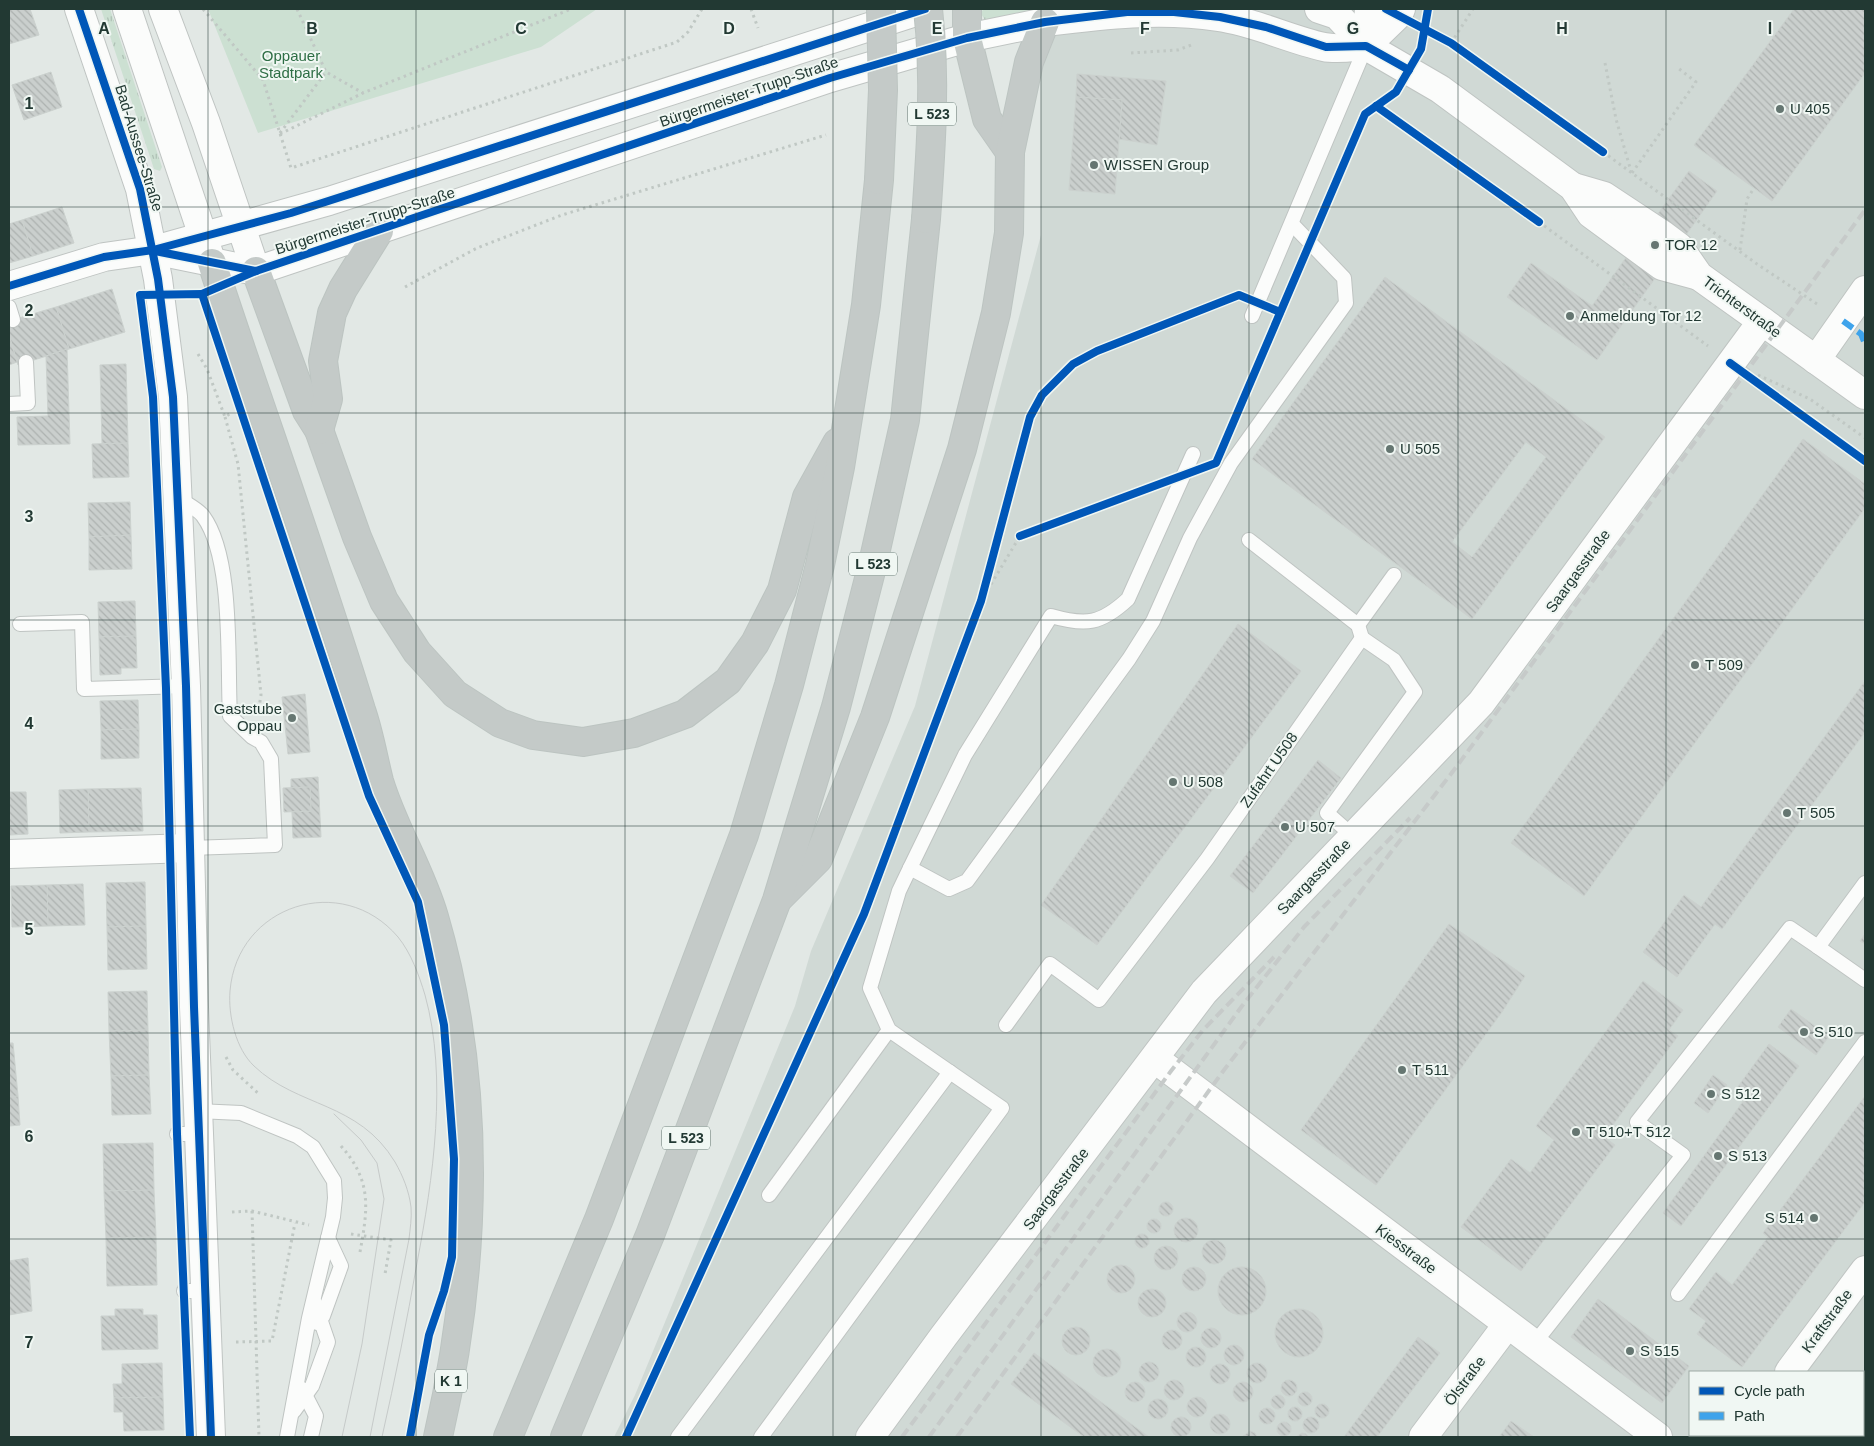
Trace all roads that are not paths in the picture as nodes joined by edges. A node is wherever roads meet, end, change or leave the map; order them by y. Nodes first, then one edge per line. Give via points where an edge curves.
1 (79, 9) edge
2 (127, 9) edge
3 (163, 9) edge
4 (881, 9) edge
5 (926, 9) edge
6 (967, 9) edge
7 (1319, 9) edge
8 (1368, 9) edge
9 (1401, 9) edge
10 (1045, 22) junction
11 (967, 38) junction
12 (1366, 46) junction
13 (1010, 152) junction
14 (1573, 188) junction
15 (1292, 224) junction
16 (243, 226) junction
17 (379, 231) junction
18 (203, 237) junction
19 (153, 250) junction
20 (212, 263) junction
21 (256, 271) junction
22 (1699, 276) junction
23 (9, 286) edge
24 (1865, 290) edge
25 (1252, 316) dead end
26 (1762, 321) junction
27 (1816, 360) junction
28 (26, 362) dead end
29 (1865, 396) edge
30 (9, 404) edge
31 (847, 426) junction
32 (319, 430) junction
33 (1193, 454) dead end
34 (178, 498) junction
35 (1248, 540) dead end
36 (1394, 575) dead end
37 (20, 624) dead end
38 (1360, 631) junction
39 (186, 686) junction
40 (1353, 836) junction
41 (190, 848) junction
42 (9, 854) edge
43 (910, 868) junction
44 (1865, 883) edge
45 (777, 900) junction
46 (1818, 947) junction
47 (1865, 980) edge
48 (1006, 1024) dead end
49 (889, 1030) junction
50 (1865, 1042) edge
51 (1155, 1059) junction
52 (950, 1072) junction
53 (191, 1126) junction
54 (768, 1195) dead end
55 (328, 1238) junction
56 (1865, 1270) edge
57 (1678, 1294) dead end
58 (314, 1301) junction
59 (320, 1319) junction
60 (1507, 1325) junction
61 (305, 1340) junction
62 (1533, 1345) junction
63 (1790, 1371) edge
64 (298, 1380) junction
65 (305, 1394) junction
66 (290, 1416) junction
67 (211, 1437) edge
68 (287, 1437) edge
69 (311, 1437) edge
70 (438, 1437) edge
71 (508, 1437) edge
72 (565, 1437) edge
73 (678, 1437) edge
74 (761, 1437) edge
75 (870, 1437) edge
76 (1423, 1437) edge
77 (1658, 1437) edge

1 - 19 street, Bad-Aussee-Straße via 140,190
2 - 18 street, K 1
3 - 16 street
4 - 31 highway, bridge via 883,90 879,180 866,305
5 - 16 street, Bürgermeister-Trupp-Straße
5 - 45 highway, L 523, bridge via 932,47 932,131 926,219 904,420 873,563 836,707
6 - 11 highway
7 - 12 street via 1337,15
8 - 12 street
9 - 12 street
10 - 11 street, Bürgermeister-Trupp-Straße
10 - 12 street, Bürgermeister-Trupp-Straße via 1127,12 1174,12 1220,17 1326,47
10 - 13 highway via 1029,62
11 - 13 highway via 987,119
11 - 17 street, Bürgermeister-Trupp-Straße via 830,78
12 - 14 street, Trichterstraße via 1440,89
12 - 15 lane
13 - 45 highway via 1009,233 996,313 962,449 875,717 818,859
14 - 22 street, Trichterstraße via 1591,214 1662,266
14 - 22 street, Trichterstraße via 1604,196 1646,223 1679,247
15 - 25 lane
15 - 43 lane via 1344,278 1346,302 1230,463 1190,538 1153,621 1129,659 967,881 949,889
16 - 18 street, Bürgermeister-Trupp-Straße
16 - 21 street
17 - 21 street, Bürgermeister-Trupp-Straße
17 - 32 highway via 332,313 323,361 328,399
18 - 19 street, Bürgermeister-Trupp-Straße
18 - 20 street, K 1
19 - 20 street, Bürgermeister-Trupp-Straße
19 - 23 street, Bürgermeister-Trupp-Straße via 104,257
19 - 34 street, Bad-Aussee-Straße via 173,397
20 - 21 street, Bürgermeister-Trupp-Straße
20 - 70 highway, K 1 via 362,713 388,810 426,890 452,997 470,1174 459,1325
21 - 32 highway via 307,411
22 - 26 street, Trichterstraße
24 - 27 street
26 - 27 street, Trichterstraße
26 - 40 street, Saargasstraße via 1481,703
27 - 29 street, Trichterstraße
28 - 30 lane via 28,403
31 - 32 highway via 807,497 782,590 755,643 728,681 685,714 634,733 583,742 533,735 500,723 455,694 417,652 384,601
31 - 71 highway via 820,565 789,685 744,835 599,1219
33 - 43 lane via 1128,599 1114,612 1095,622 1073,622 1051,616 965,755
34 - 39 street, Bad-Aussee-Straße
34 - 41 lane via 202,515 219,548 226,602 230,716 261,742 270,759 275,845
35 - 38 lane
36 - 38 lane
37 - 39 lane via 82,622 84,689
38 - 40 lane via 1394,660 1415,692 1327,813
38 - 48 lane, Zufahrt U508 via 1207,859 1099,1000 1050,964
39 - 41 street, Bad-Aussee-Straße
40 - 51 street, Saargasstraße via 1204,992
41 - 42 street
41 - 53 street, Bad-Aussee-Straße
43 - 49 lane via 899,891 870,988
44 - 46 lane
45 - 72 highway, L 523 via 650,1235
46 - 47 lane
46 - 62 lane via 1790,928 1637,1122 1683,1155
49 - 52 lane
49 - 54 lane
50 - 57 lane
51 - 60 street, Kiesstraße
51 - 75 street, Saargasstraße
52 - 73 lane
52 - 74 lane via 1002,1108
53 - 55 lane via 241,1113 297,1136 313,1147 334,1181 336,1198
53 - 67 street, Bad-Aussee-Straße via 195,1291 207,1343
55 - 58 lane
55 - 59 lane via 341,1266
56 - 63 street, Kraftstraße
58 - 59 lane
58 - 61 lane
59 - 61 lane
59 - 65 lane via 328,1342 312,1386
60 - 62 street, Kiesstraße
60 - 76 street, Ölstraße
61 - 64 lane
62 - 77 street, Kiesstraße
64 - 65 lane
64 - 66 lane
65 - 66 lane
65 - 69 lane via 316,1416
66 - 68 lane

